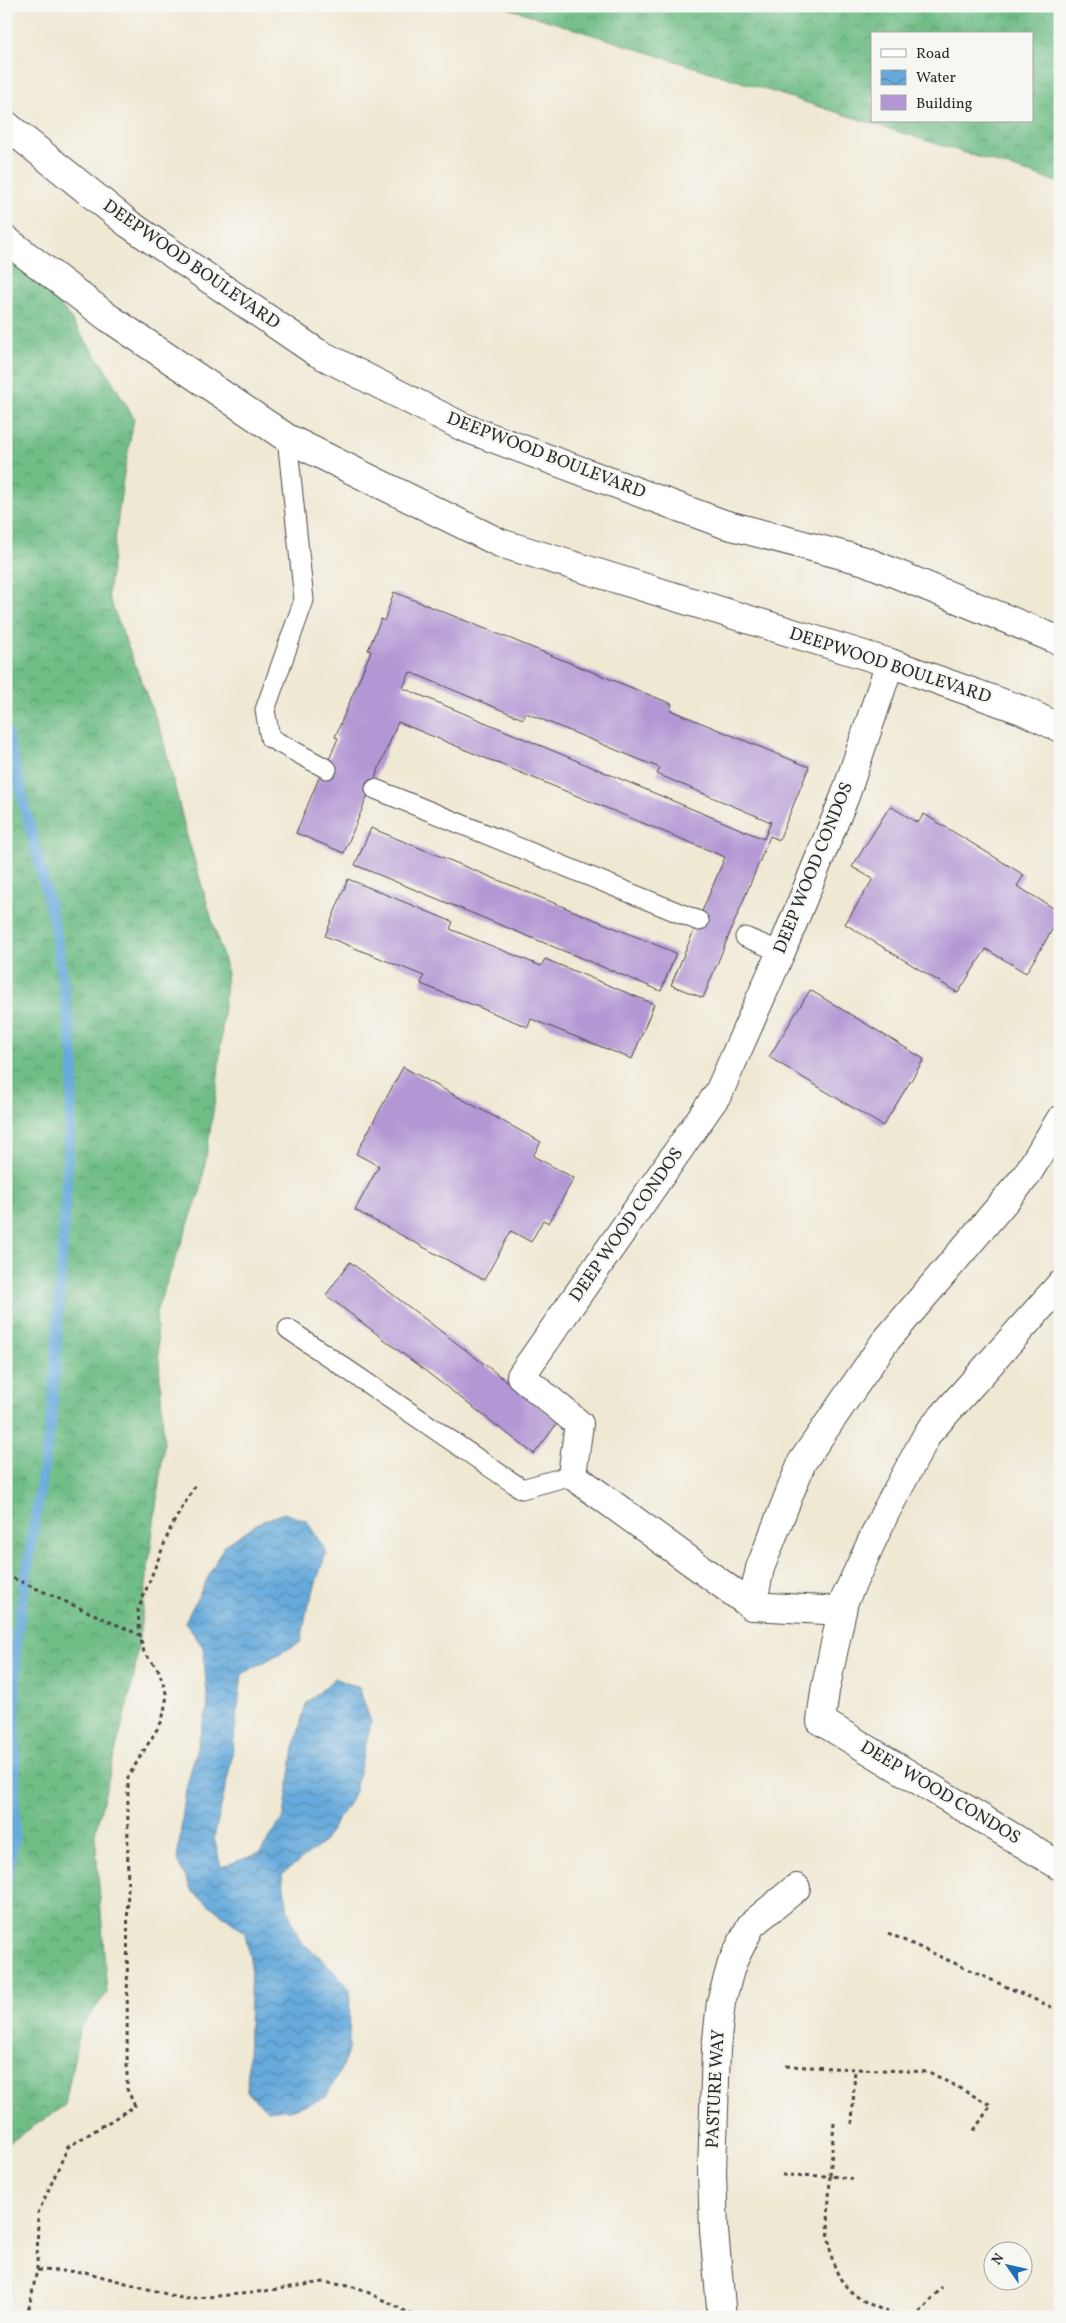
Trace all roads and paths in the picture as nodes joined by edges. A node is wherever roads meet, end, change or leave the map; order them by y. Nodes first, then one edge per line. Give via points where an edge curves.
1 (6, 125) edge
2 (6, 240) edge
3 (287, 438) junction
4 (1060, 641) edge
5 (890, 663) junction
6 (1060, 728) edge
7 (327, 768) dead end
8 (375, 788) dead end
9 (699, 921) dead end
10 (745, 937) dead end
11 (781, 952) junction
12 (1060, 1120) edge
13 (1058, 1291) edge
14 (288, 1328) dead end
15 (572, 1475) junction
16 (196, 1484) dead end
17 (6, 1575) edge
18 (752, 1606) junction
19 (842, 1612) junction
20 (140, 1636) junction
21 (1060, 1866) edge
22 (796, 1888) dead end
23 (888, 1933) dead end
24 (1060, 2011) edge
25 (786, 2066) dead end
26 (855, 2069) junction
27 (834, 2123) dead end
28 (852, 2124) dead end
29 (973, 2132) dead end
30 (782, 2175) dead end
31 (830, 2176) junction
32 (855, 2178) dead end
33 (37, 2270) junction
34 (942, 2287) dead end
35 (27, 2317) edge
36 (417, 2317) edge
37 (722, 2317) edge
38 (900, 2317) edge
39 (912, 2317) edge

1 - 4 street, DEEPWOOD BOULEVARD via 130,224 316,352 463,427 724,524 865,562
2 - 3 street, DEEPWOOD BOULEVARD via 109,318
3 - 5 street, DEEPWOOD BOULEVARD via 500,543
3 - 7 lane via 304,600 265,710 270,738
5 - 6 street, DEEPWOOD BOULEVARD via 1022,710
5 - 11 street, DEEP WOOD CONDOS via 845,796
8 - 9 lane
10 - 11 lane
11 - 15 street, DEEP WOOD CONDOS via 719,1092 521,1376 578,1424
12 - 18 street via 1026,1176 884,1343 802,1462 760,1568
13 - 19 street via 928,1433 885,1513 844,1601
14 - 15 lane via 522,1489
15 - 18 street
16 - 20 path via 171,1527 138,1610
17 - 20 path
18 - 19 street
19 - 21 street, DEEP WOOD CONDOS via 821,1721
20 - 33 path via 144,1652 159,1671 167,1696 162,1721 128,1777 127,2089 135,2106 68,2146 38,2213
22 - 37 street, PASTURE WAY via 751,1925 732,1963 721,2002 716,2049 712,2172
23 - 24 path
25 - 26 path
26 - 28 path
26 - 29 path via 929,2072 991,2105
27 - 31 path
30 - 31 path
31 - 32 path
31 - 38 path via 828,2240 836,2272 855,2295
33 - 35 path
33 - 36 path via 85,2272 186,2299 324,2282 359,2288
34 - 39 path

